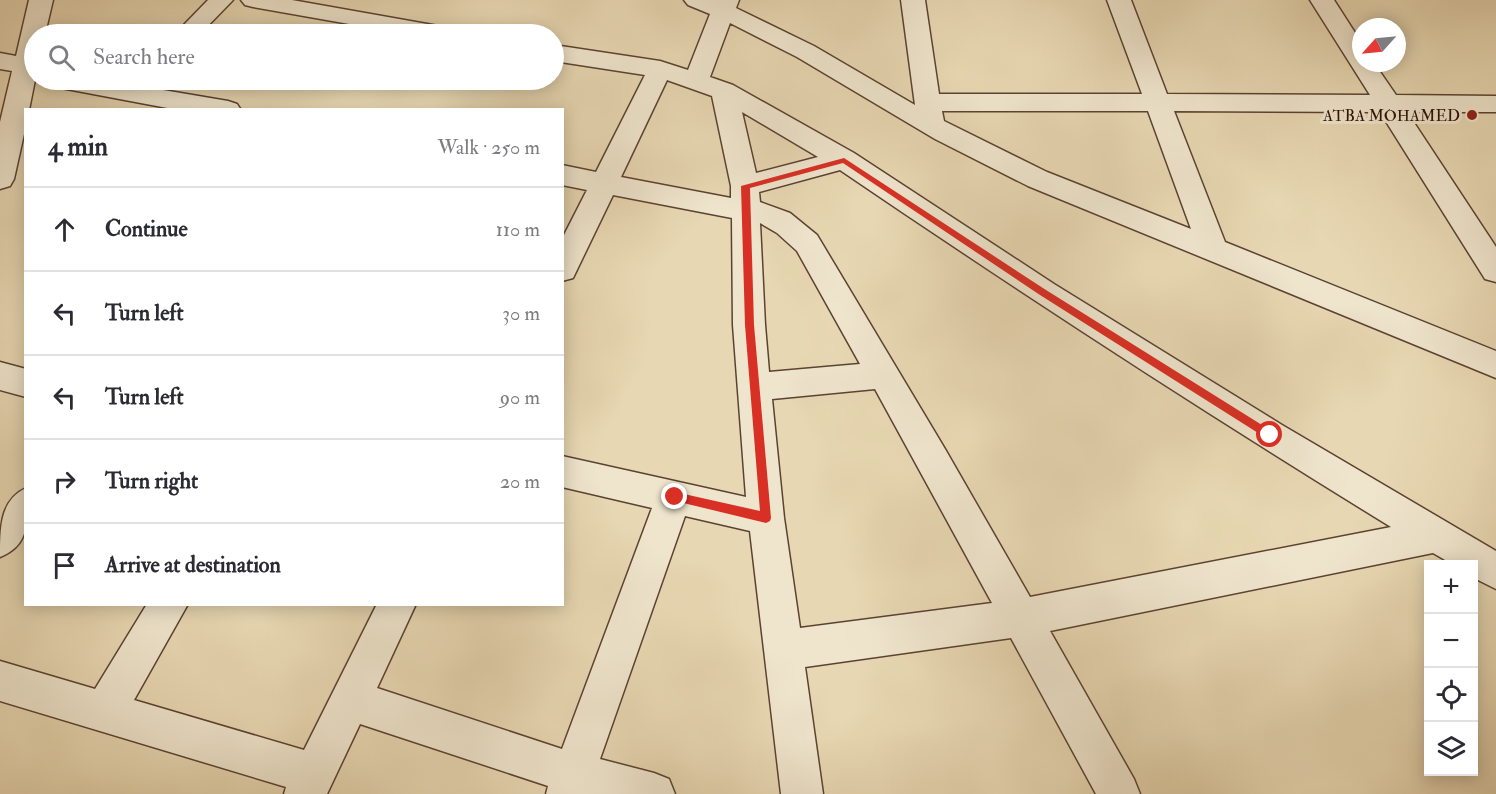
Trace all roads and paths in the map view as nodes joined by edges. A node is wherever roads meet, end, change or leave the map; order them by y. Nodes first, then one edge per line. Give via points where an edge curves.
1 (41, 0) edge
2 (221, 0) edge
3 (253, 0) edge
4 (696, 0) edge
5 (913, 0) edge
6 (1119, 0) edge
7 (1322, 0) edge
8 (731, 3) edge
9 (37, 24) edge
10 (197, 24) edge
11 (388, 24) edge
12 (1352, 46) edge
13 (564, 55) edge
14 (0, 62) edge
15 (24, 69) edge
16 (660, 69) junction
17 (1368, 72) edge
18 (710, 85) junction
19 (24, 90) edge
20 (151, 90) edge
21 (1157, 103) junction
22 (1388, 103) junction
23 (1496, 104) edge
24 (195, 106) edge
25 (212, 108) edge
26 (929, 113) junction
27 (8, 151) edge
28 (844, 160) junction
29 (564, 176) edge
30 (605, 184) junction
31 (746, 199) junction
32 (1213, 249) junction
33 (564, 264) edge
34 (1496, 272) edge
35 (1496, 365) edge
36 (884, 375) junction
37 (0, 376) edge
38 (24, 382) edge
39 (756, 387) junction
40 (564, 471) edge
41 (675, 497) junction
42 (24, 507) edge
43 (766, 518) junction
44 (1438, 535) junction
45 (0, 540) edge
46 (1496, 571) edge
47 (168, 606) edge
48 (396, 606) edge
49 (1022, 618) junction
50 (784, 650) junction
51 (0, 681) edge
52 (351, 701) junction
53 (105, 712) junction
54 (310, 784) edge
55 (571, 784) edge
56 (654, 794) edge
57 (801, 794) edge
58 (1119, 794) edge

1 - 9 street
2 - 10 street
3 - 11 street
4 - 8 street
5 - 26 street
6 - 21 street
7 - 12 street
8 - 18 street
8 - 26 street via 765,30
13 - 16 street
14 - 15 street
16 - 18 street
16 - 30 street
17 - 22 street
18 - 28 street
18 - 31 street
19 - 27 street
20 - 24 street
21 - 22 street
21 - 26 street
21 - 32 street
22 - 23 street
22 - 34 street
24 - 25 street
26 - 32 street via 980,152 1093,203
28 - 31 street
28 - 44 street via 1062,305
29 - 30 street
30 - 31 street
30 - 33 street
31 - 36 street via 790,226 807,243
31 - 39 street via 749,325
32 - 35 street
36 - 39 street
36 - 49 street
37 - 38 street
39 - 43 street
40 - 41 street
41 - 43 street
41 - 55 street
42 - 45 street
43 - 50 street
44 - 46 street
44 - 49 street
47 - 53 street
48 - 52 street
49 - 50 street
49 - 58 street
50 - 57 street
51 - 53 street
52 - 54 street
52 - 55 street via 434,726
53 - 54 street
55 - 56 street

